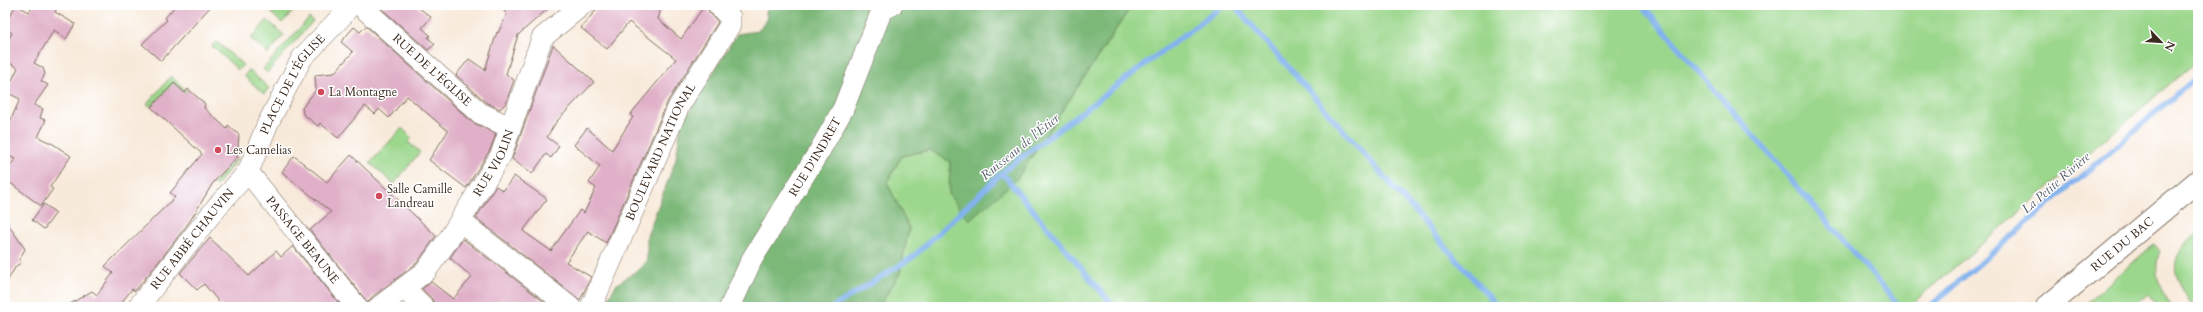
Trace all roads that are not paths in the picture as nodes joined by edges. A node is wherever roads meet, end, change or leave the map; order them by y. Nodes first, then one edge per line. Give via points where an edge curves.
1 (350, 5) edge
2 (360, 5) edge
3 (582, 5) edge
4 (718, 5) edge
5 (892, 5) edge
6 (509, 126) junction
7 (248, 172) junction
8 (2198, 181) edge
9 (460, 221) junction
10 (404, 288) junction
11 (141, 306) edge
12 (357, 307) edge
13 (379, 307) edge
14 (423, 307) edge
15 (570, 307) edge
16 (591, 307) edge
17 (730, 307) edge
18 (2047, 307) edge

1 - 7 street, PLACE DE L'ÉGLISE via 302,58 268,123
2 - 6 street, RUE DE L'ÉGLISE via 480,113
3 - 6 street, RUE VIOLIN via 542,38
4 - 16 street, BOULEVARD NATIONAL via 730,17 730,24 679,106
5 - 17 street, RUE D'INDRET via 882,10 843,109 752,259
6 - 9 street, RUE VIOLIN via 501,154
7 - 11 street, RUE ABBÉ CHAUVIN via 216,208
7 - 12 street, PASSAGE BEAUNE
8 - 18 main road, RUE DU BAC
9 - 10 street, RUE VIOLIN via 426,271
9 - 15 street
10 - 13 street, RUE VIOLIN
10 - 14 street

